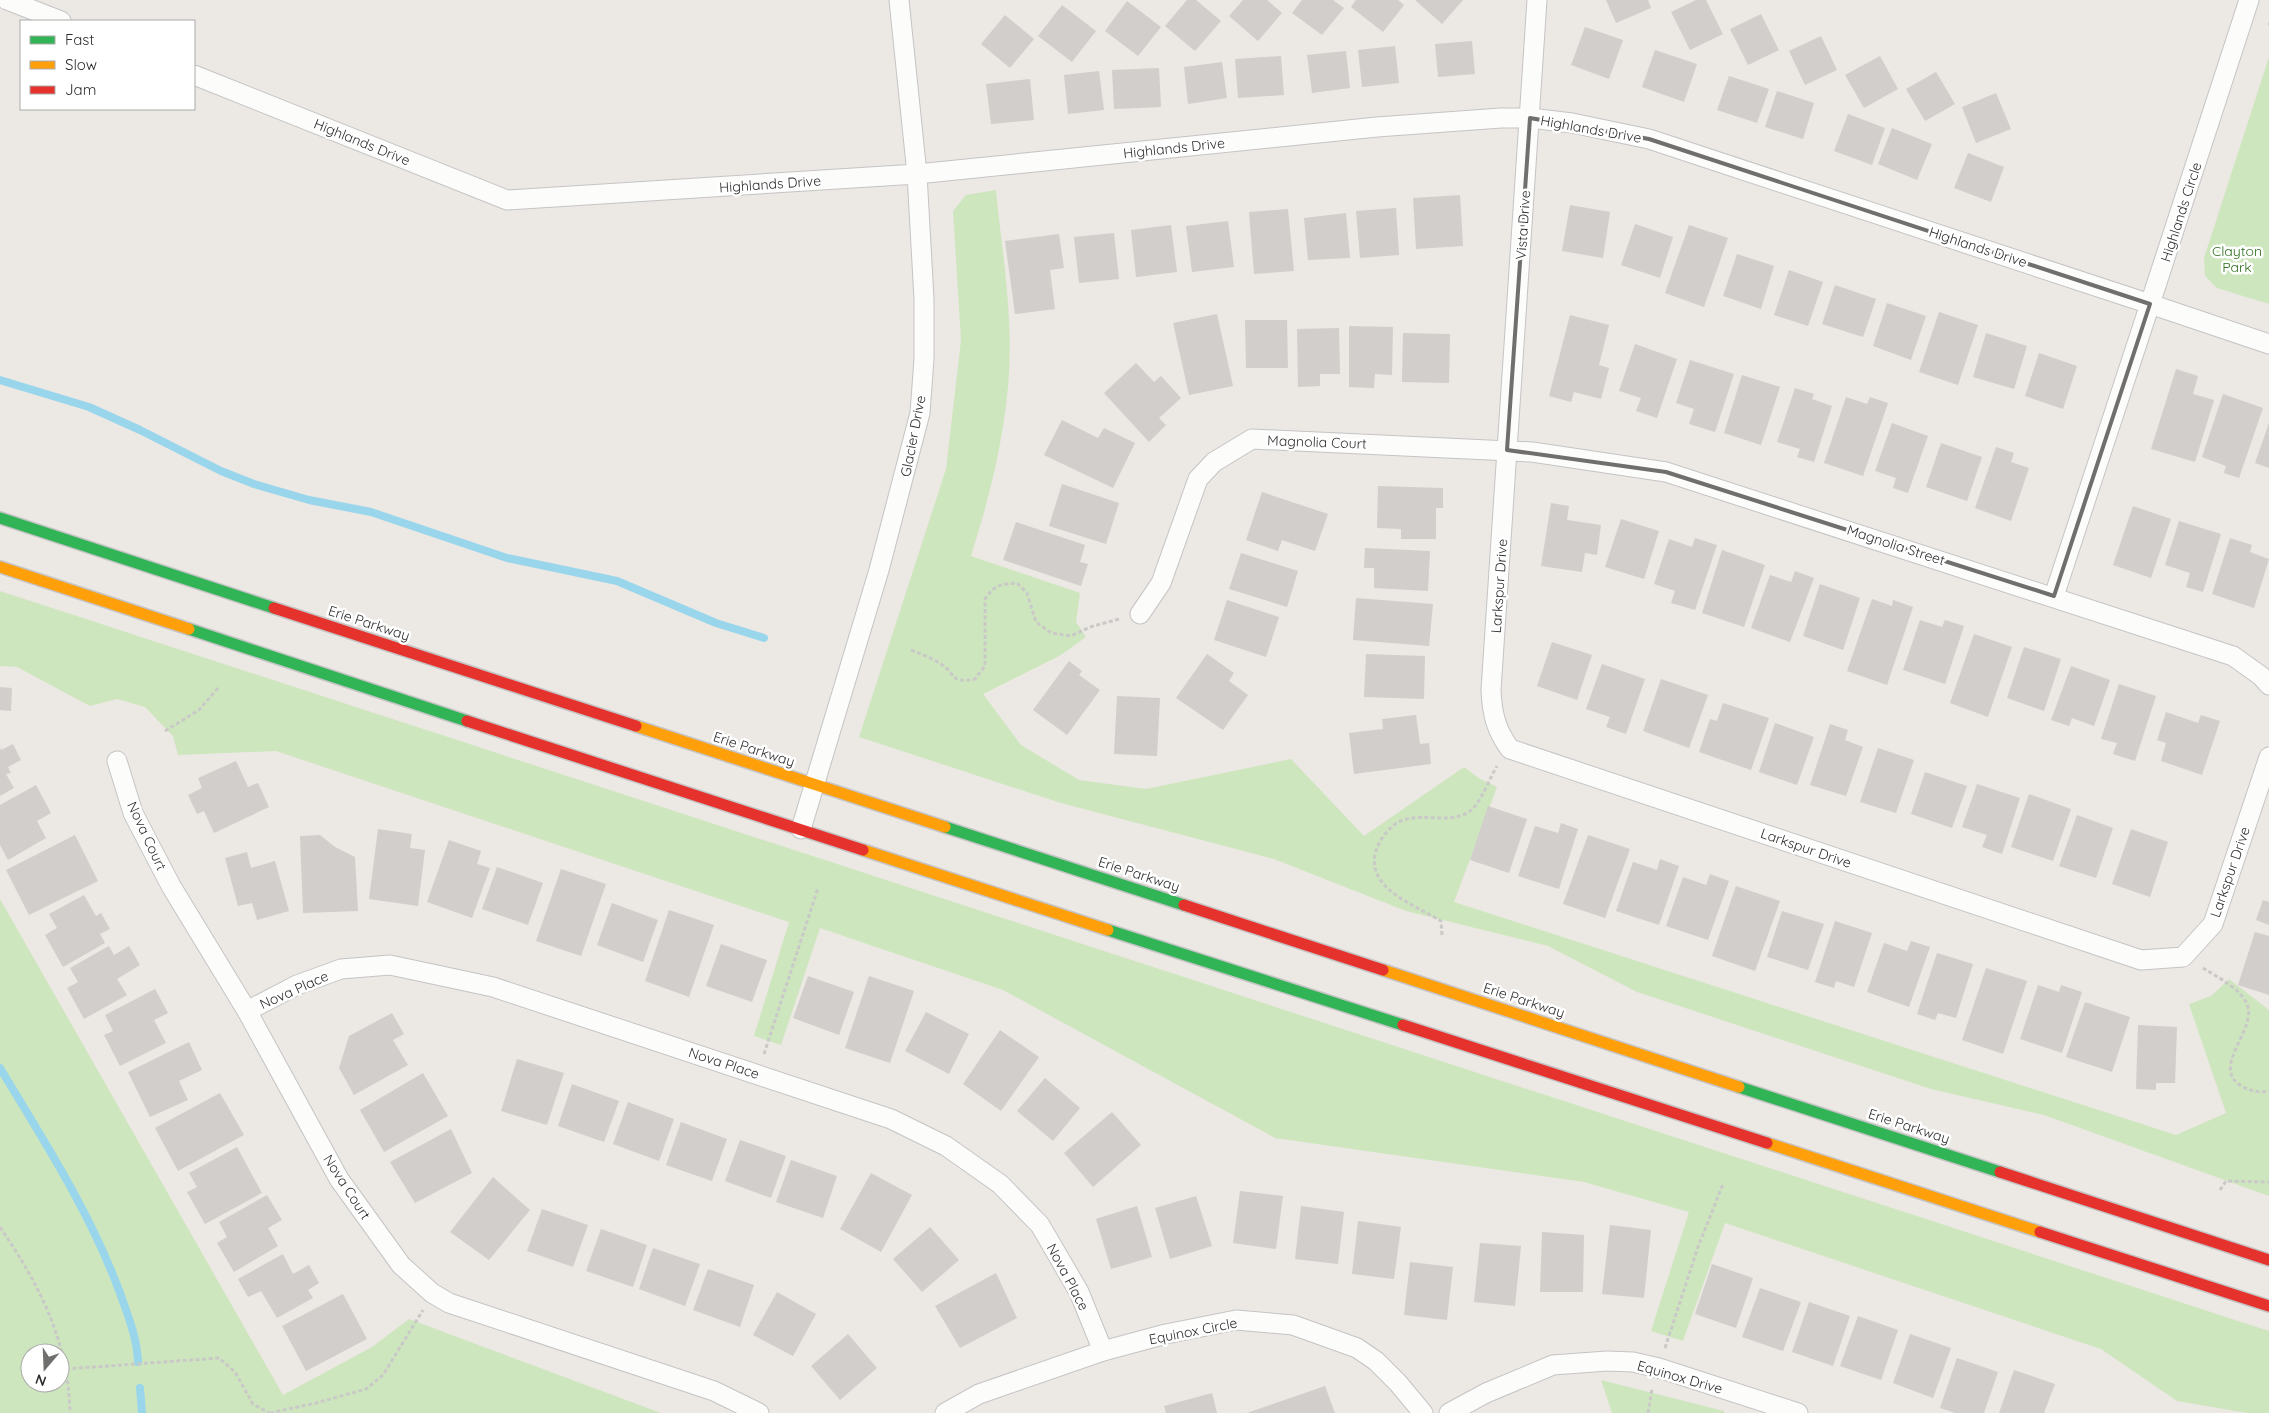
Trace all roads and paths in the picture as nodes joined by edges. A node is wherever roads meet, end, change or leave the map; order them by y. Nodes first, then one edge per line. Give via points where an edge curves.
1 (8, 0) edge
2 (899, 0) edge
3 (1537, 0) edge
4 (2249, 0) edge
5 (58, 20) edge
6 (195, 75) edge
7 (1530, 118) junction
8 (917, 174) junction
9 (2150, 304) junction
10 (2269, 344) edge
11 (1508, 450) junction
12 (0, 518) edge
13 (0, 567) edge
14 (2054, 596) junction
15 (1140, 614) dead end
16 (1098, 625) dead end
17 (911, 650) dead end
18 (2269, 685) edge
19 (218, 688) dead end
20 (164, 731) dead end
21 (2269, 757) edge
22 (117, 761) dead end
23 (1496, 767) dead end
24 (815, 785) junction
25 (801, 829) junction
26 (818, 888) dead end
27 (1442, 935) dead end
28 (2213, 974) dead end
29 (247, 1011) junction
30 (764, 1055) dead end
31 (2269, 1091) edge
32 (2269, 1182) edge
33 (1723, 1184) dead end
34 (2220, 1190) dead end
35 (0, 1227) edge
36 (2269, 1260) edge
37 (2269, 1306) edge
38 (422, 1311) dead end
39 (58, 1343) edge
40 (1665, 1348) dead end
41 (1103, 1351) junction
42 (70, 1368) edge
43 (1652, 1389) dead end
44 (68, 1393) edge
45 (70, 1413) edge
46 (270, 1413) edge
47 (759, 1413) edge
48 (945, 1413) edge
49 (1423, 1413) edge
50 (1449, 1413) edge
51 (1648, 1413) edge
52 (1798, 1413) edge

1 - 5 street
2 - 8 street, Glacier Drive
3 - 7 street, Vista Drive
4 - 9 street, Highlands Circle
6 - 8 street, Highlands Drive via 508,200
7 - 8 street, Highlands Drive via 1377,127
7 - 9 street, Highlands Drive via 1572,122 1649,139
7 - 11 street, Vista Drive
8 - 24 street, Glacier Drive via 924,316 920,413 879,570
9 - 10 street
9 - 14 street, Highlands Circle
11 - 14 street, Magnolia Street via 1666,472
11 - 15 street, Magnolia Court via 1252,440 1214,462 1198,479 1161,583
11 - 21 street, Larkspur Drive via 1491,690 1492,715 1499,734 1510,749 2141,960 2183,957 2213,924
12 - 24 main road, Erie Parkway
13 - 25 main road
14 - 18 street, Magnolia Street via 2232,656 2262,676
16 - 17 path via 1071,636 1051,633 1036,622 1027,593 1017,583 1000,584 985,599 985,666 975,679 963,681 950,676 944,666
19 - 20 path via 199,710
22 - 29 street, Nova Court via 133,813 166,878
23 - 27 path via 1472,810 1451,819 1426,816 1405,819 1387,830 1374,852 1378,878 1386,888 1442,921
24 - 25 street, Glacier Drive
24 - 36 main road, Erie Parkway
25 - 37 main road
26 - 30 path
28 - 31 path via 2242,996 2248,1006 2245,1031 2232,1053 2233,1076 2248,1090
29 - 41 street, Nova Place via 297,985 341,969 390,965 493,987 891,1119 946,1146 1000,1184 1040,1226 1079,1292
29 - 47 street, Nova Court via 339,1179 401,1265 432,1293 458,1306 714,1391
32 - 34 path via 2226,1181
33 - 40 path via 1698,1247
35 - 39 path via 38,1287
38 - 46 path via 383,1375 366,1389
41 - 48 street, Equinox Circle via 980,1394
41 - 49 street, Equinox Circle via 1236,1320 1293,1325 1357,1348 1376,1361
42 - 46 path via 218,1358 236,1372 253,1404
43 - 51 path
44 - 45 path
50 - 52 street, Equinox Drive via 1486,1393 1553,1365 1607,1361 1659,1368

